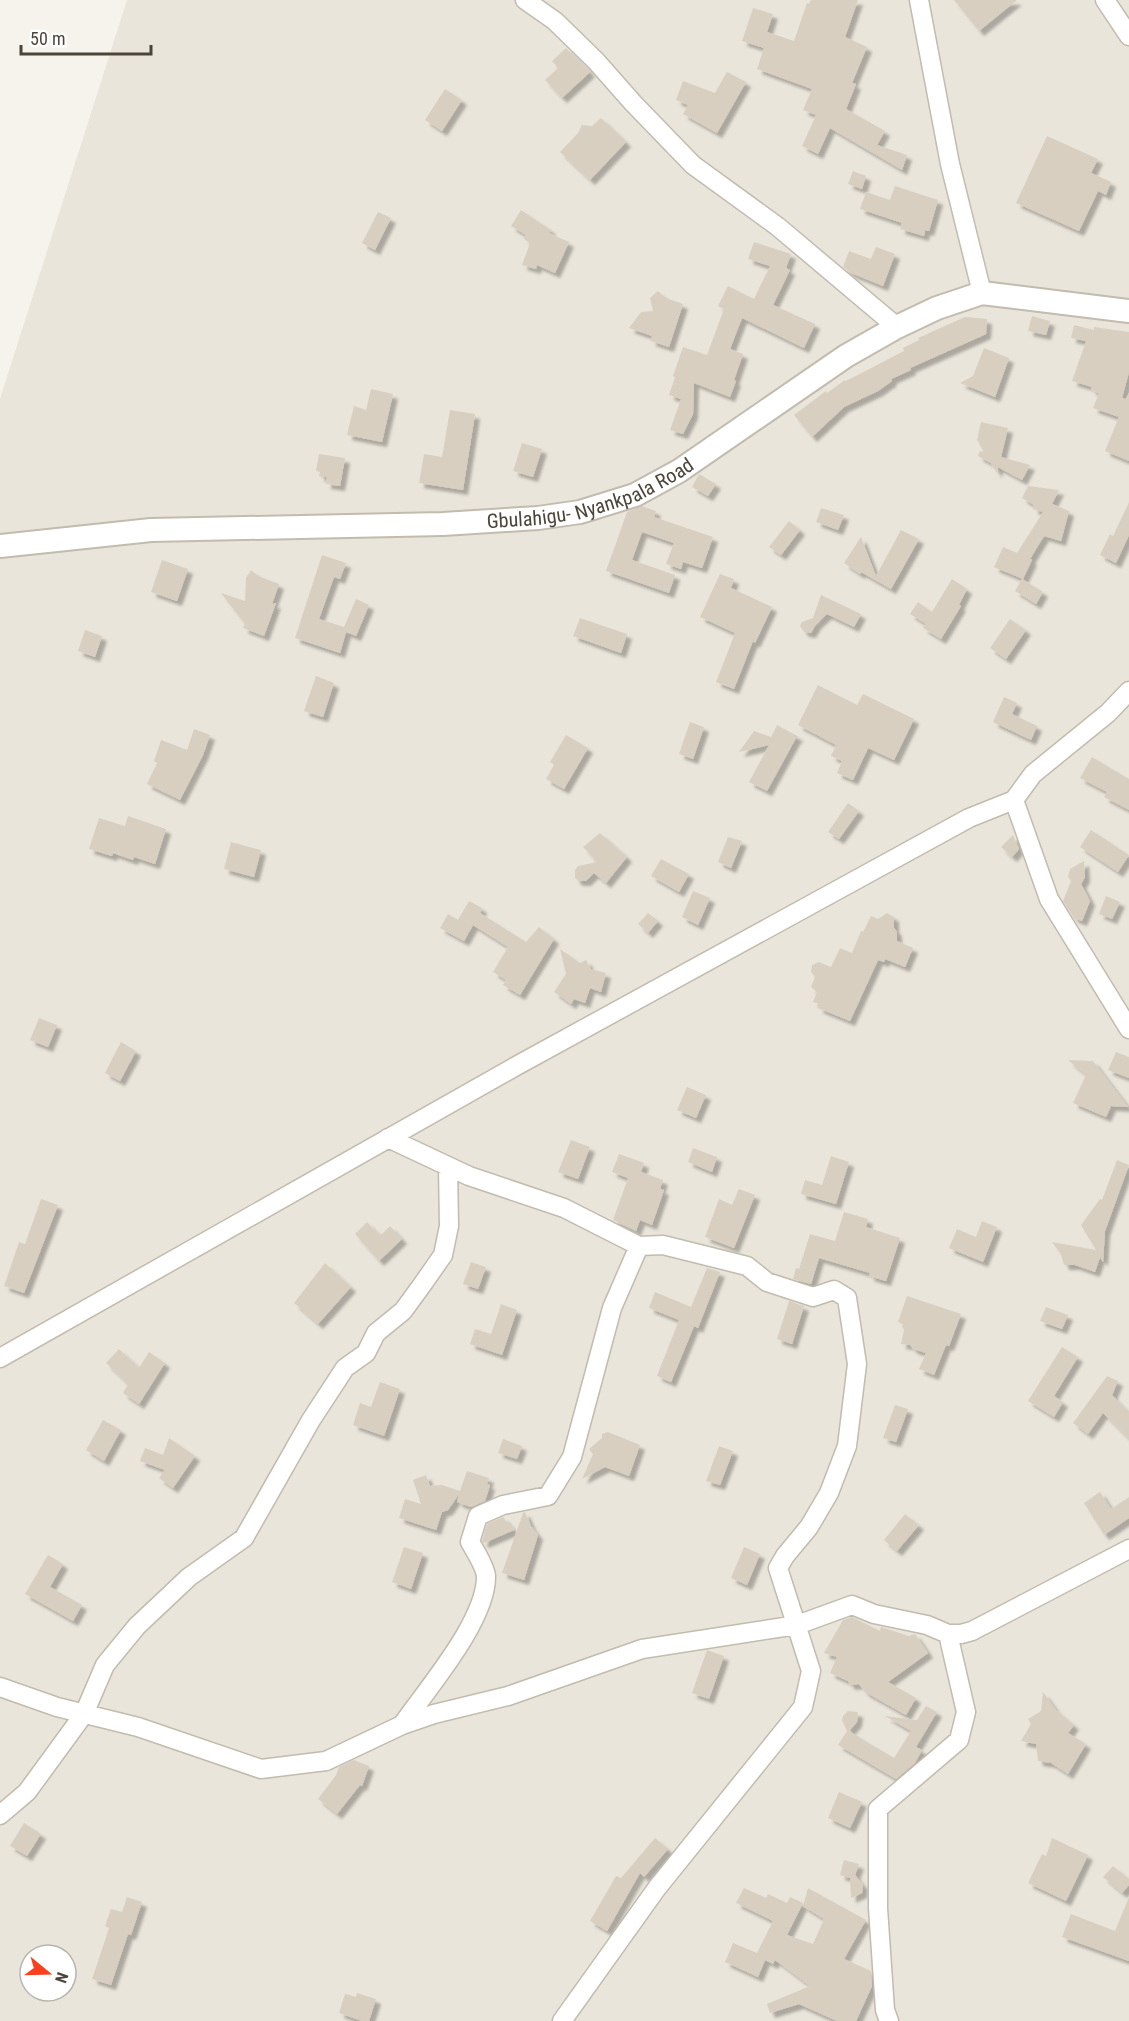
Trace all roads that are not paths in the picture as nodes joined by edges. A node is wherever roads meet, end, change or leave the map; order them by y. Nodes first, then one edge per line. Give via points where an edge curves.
1 (525, 0) edge
2 (920, 0) edge
3 (1105, 0) edge
4 (1129, 36) edge
5 (982, 292) junction
6 (1129, 311) edge
7 (897, 327) junction
8 (0, 546) edge
9 (1129, 691) edge
10 (1014, 800) junction
11 (1129, 1029) edge
12 (388, 1138) junction
13 (448, 1167) junction
14 (639, 1246) junction
15 (0, 1358) edge
16 (1129, 1549) edge
17 (797, 1625) junction
18 (948, 1634) junction
19 (0, 1687) edge
20 (84, 1714) junction
21 (402, 1725) junction
22 (0, 1815) edge
23 (562, 2021) edge
24 (889, 2021) edge

1 - 7 street via 555,21 596,61 693,165 777,226
2 - 5 street via 950,164
3 - 4 street
5 - 6 street, Gbulahigu- Nyankpala Road
5 - 7 street, Gbulahigu- Nyankpala Road
7 - 8 street, Gbulahigu- Nyankpala Road via 846,356 679,471 635,495 580,512 443,524 151,530
9 - 10 street via 1033,774
10 - 11 street via 1048,899
10 - 12 street via 969,818
12 - 13 street
12 - 15 street
13 - 14 street via 564,1208
13 - 20 street via 449,1226 443,1255 403,1311 376,1333 366,1353 345,1368 244,1538 189,1577 137,1626 105,1665
14 - 17 street via 663,1245 747,1266 767,1282 813,1297 834,1290 847,1298 857,1364 847,1446 830,1493 778,1568
14 - 21 street via 612,1308 572,1456 548,1496 504,1505 478,1516 470,1542 486,1575 479,1610 459,1646
16 - 18 street via 972,1631
17 - 18 street via 852,1605 874,1614 927,1624
17 - 21 street via 642,1649 508,1696
17 - 23 street via 811,1671 803,1707 657,1888
18 - 24 street via 966,1712 959,1740 878,1809 878,1908
19 - 20 street
20 - 21 street via 138,1726 261,1770 326,1761
20 - 22 street via 27,1792

